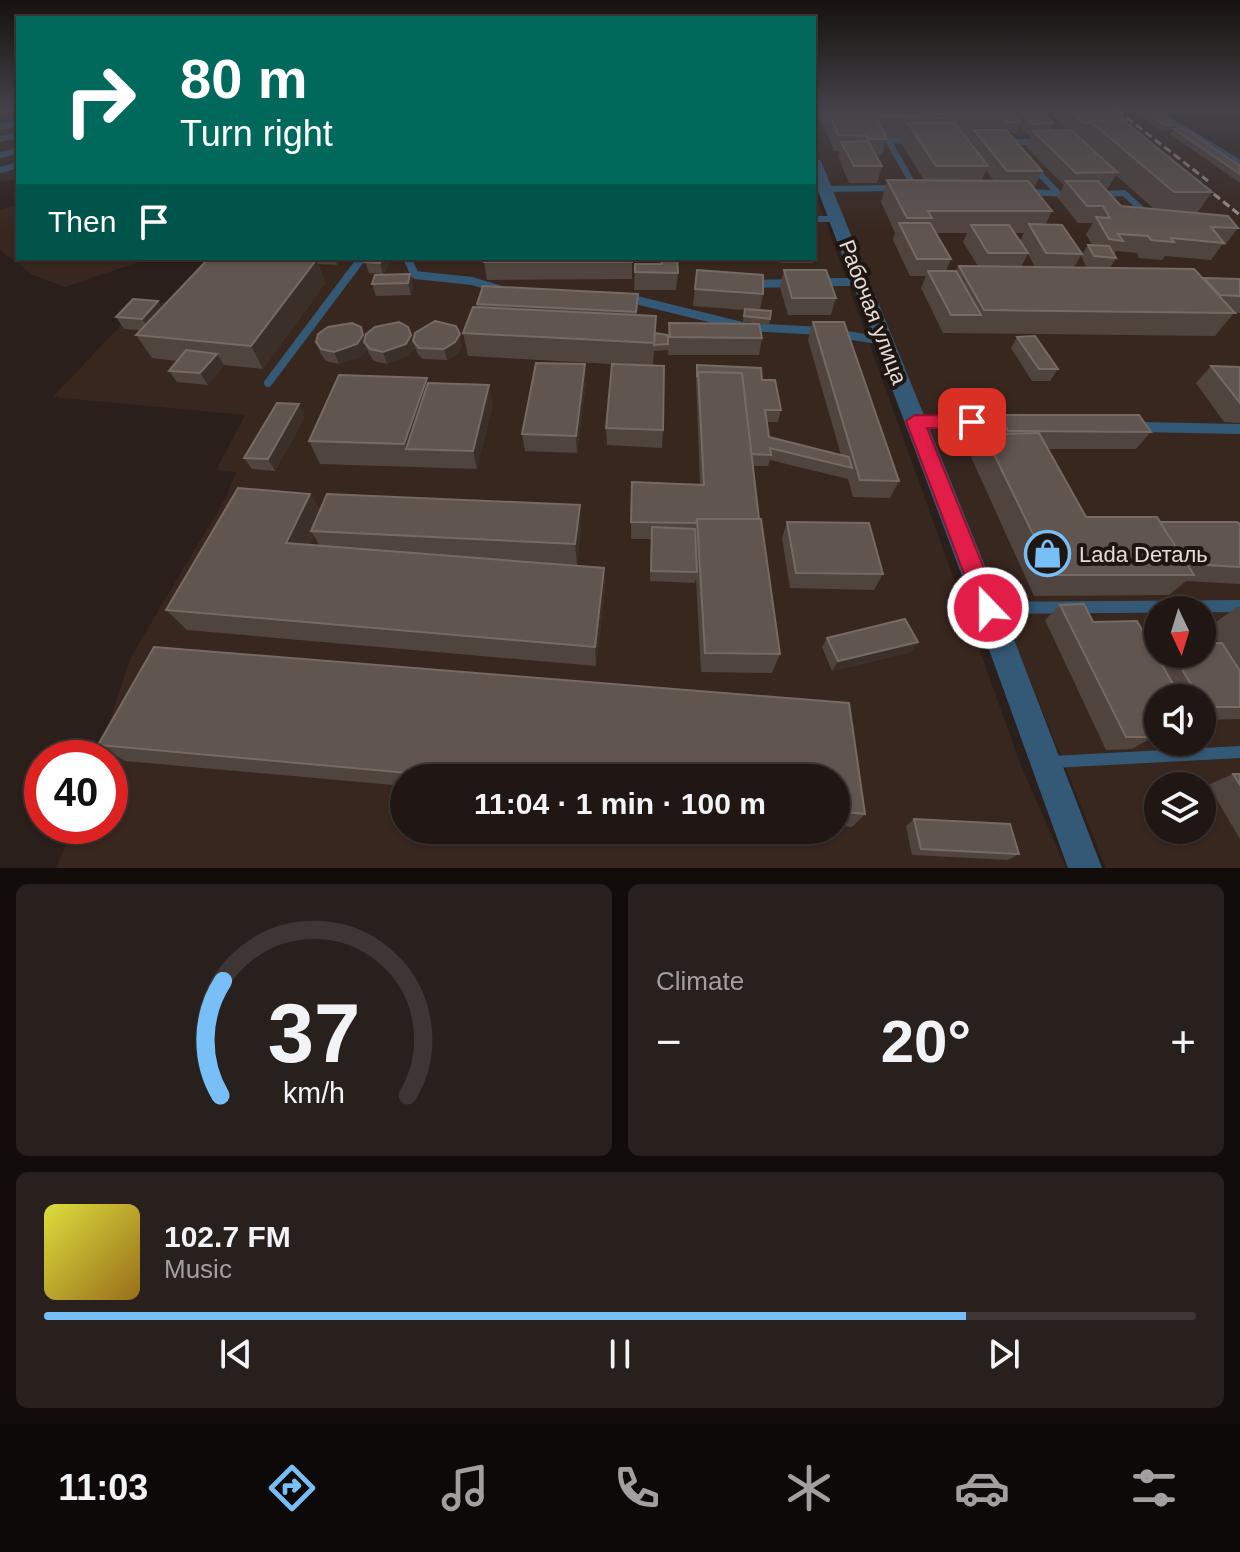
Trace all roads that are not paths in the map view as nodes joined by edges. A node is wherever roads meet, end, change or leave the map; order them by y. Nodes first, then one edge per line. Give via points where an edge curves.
1 (894, 151) edge
2 (1219, 151) edge
3 (1028, 162) edge
4 (1240, 163) edge
5 (816, 166) edge
6 (1113, 183) edge
7 (825, 189) junction
8 (916, 190) junction
9 (928, 191) edge
10 (1025, 192) edge
11 (1058, 193) junction
12 (1124, 193) junction
13 (1076, 194) edge
14 (1088, 194) edge
15 (825, 219) edge
16 (1154, 220) edge
17 (360, 260) edge
18 (408, 260) edge
19 (741, 280) edge
20 (861, 282) junction
21 (798, 283) edge
22 (814, 283) edge
23 (511, 293) edge
24 (618, 296) edge
25 (884, 341) junction
26 (268, 383) dead end
27 (915, 421) junction
28 (1020, 424) edge
29 (1130, 426) edge
30 (1240, 429) edge
31 (1240, 606) edge
32 (1216, 607) edge
33 (988, 608) junction
34 (1144, 609) edge
35 (1240, 752) edge
36 (1044, 762) junction
37 (1085, 868) edge

1 - 8 lane
2 - 4 lane
3 - 11 lane
5 - 7 street, Рабочая улица
6 - 12 lane
7 - 8 lane
7 - 15 street, Рабочая улица
8 - 9 lane
10 - 11 lane
11 - 13 lane
12 - 14 lane
12 - 16 lane
15 - 20 street, Рабочая улица
17 - 26 lane
18 - 23 lane via 415,275 472,281
19 - 21 lane
20 - 22 lane
20 - 25 street, Рабочая улица
24 - 25 lane via 746,327
25 - 27 street, Рабочая улица
27 - 28 lane
27 - 33 street, Рабочая улица
29 - 30 lane
31 - 32 lane
33 - 34 lane
33 - 36 street, Рабочая улица
35 - 36 lane
36 - 37 street, Рабочая улица

